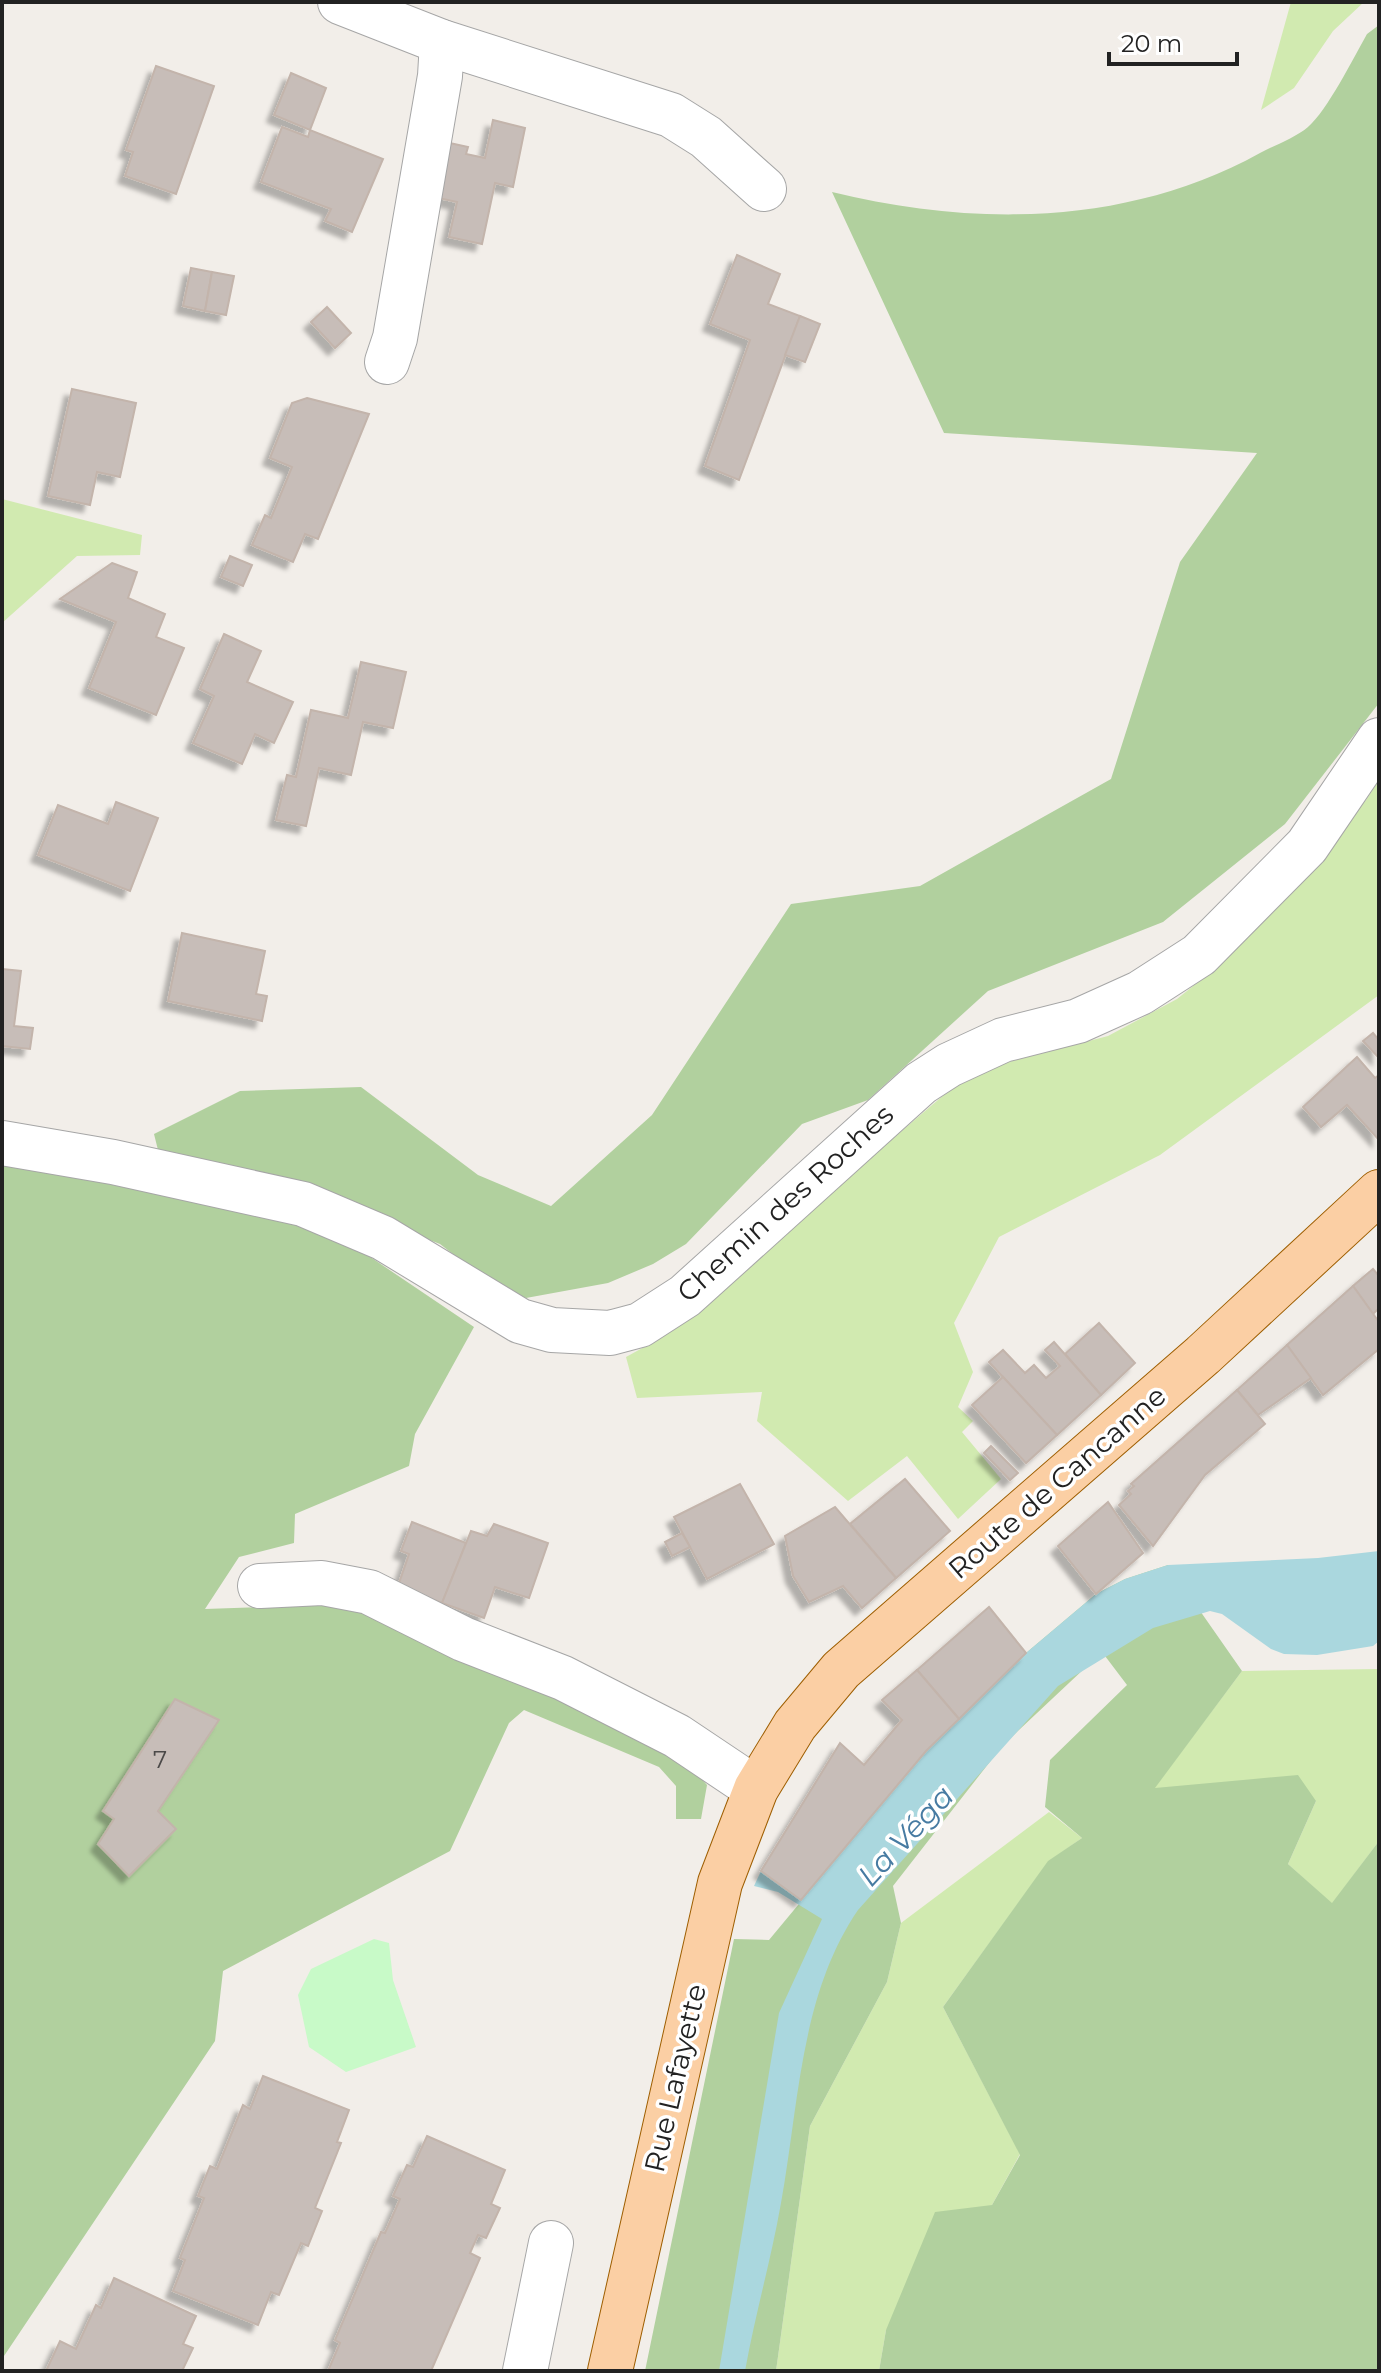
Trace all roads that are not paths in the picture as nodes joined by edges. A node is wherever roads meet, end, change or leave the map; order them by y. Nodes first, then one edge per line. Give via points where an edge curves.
1 (340, 2) edge
2 (442, 42) junction
3 (764, 189) dead end
4 (387, 362) dead end
5 (1379, 740) edge
6 (2, 1143) edge
7 (1379, 1192) edge
8 (260, 1586) dead end
9 (756, 1789) junction
10 (551, 2243) dead end
11 (525, 2371) edge
12 (610, 2371) edge

1 - 2 street
2 - 3 street via 671,115 706,137
2 - 4 street via 427,153
5 - 6 street, Chemin des Roches via 1307,846 1199,955 1140,993 1078,1021 1003,1040 921,1083 685,1296 640,1325 610,1333 541,1327 497,1310 383,1238 303,1204
7 - 9 main road, Route de Cancanne via 1203,1355 841,1670 795,1725
8 - 9 street via 322,1583 369,1592 463,1639 563,1678 677,1736
9 - 12 main road, Rue Lafayette via 720,1883
10 - 11 street

